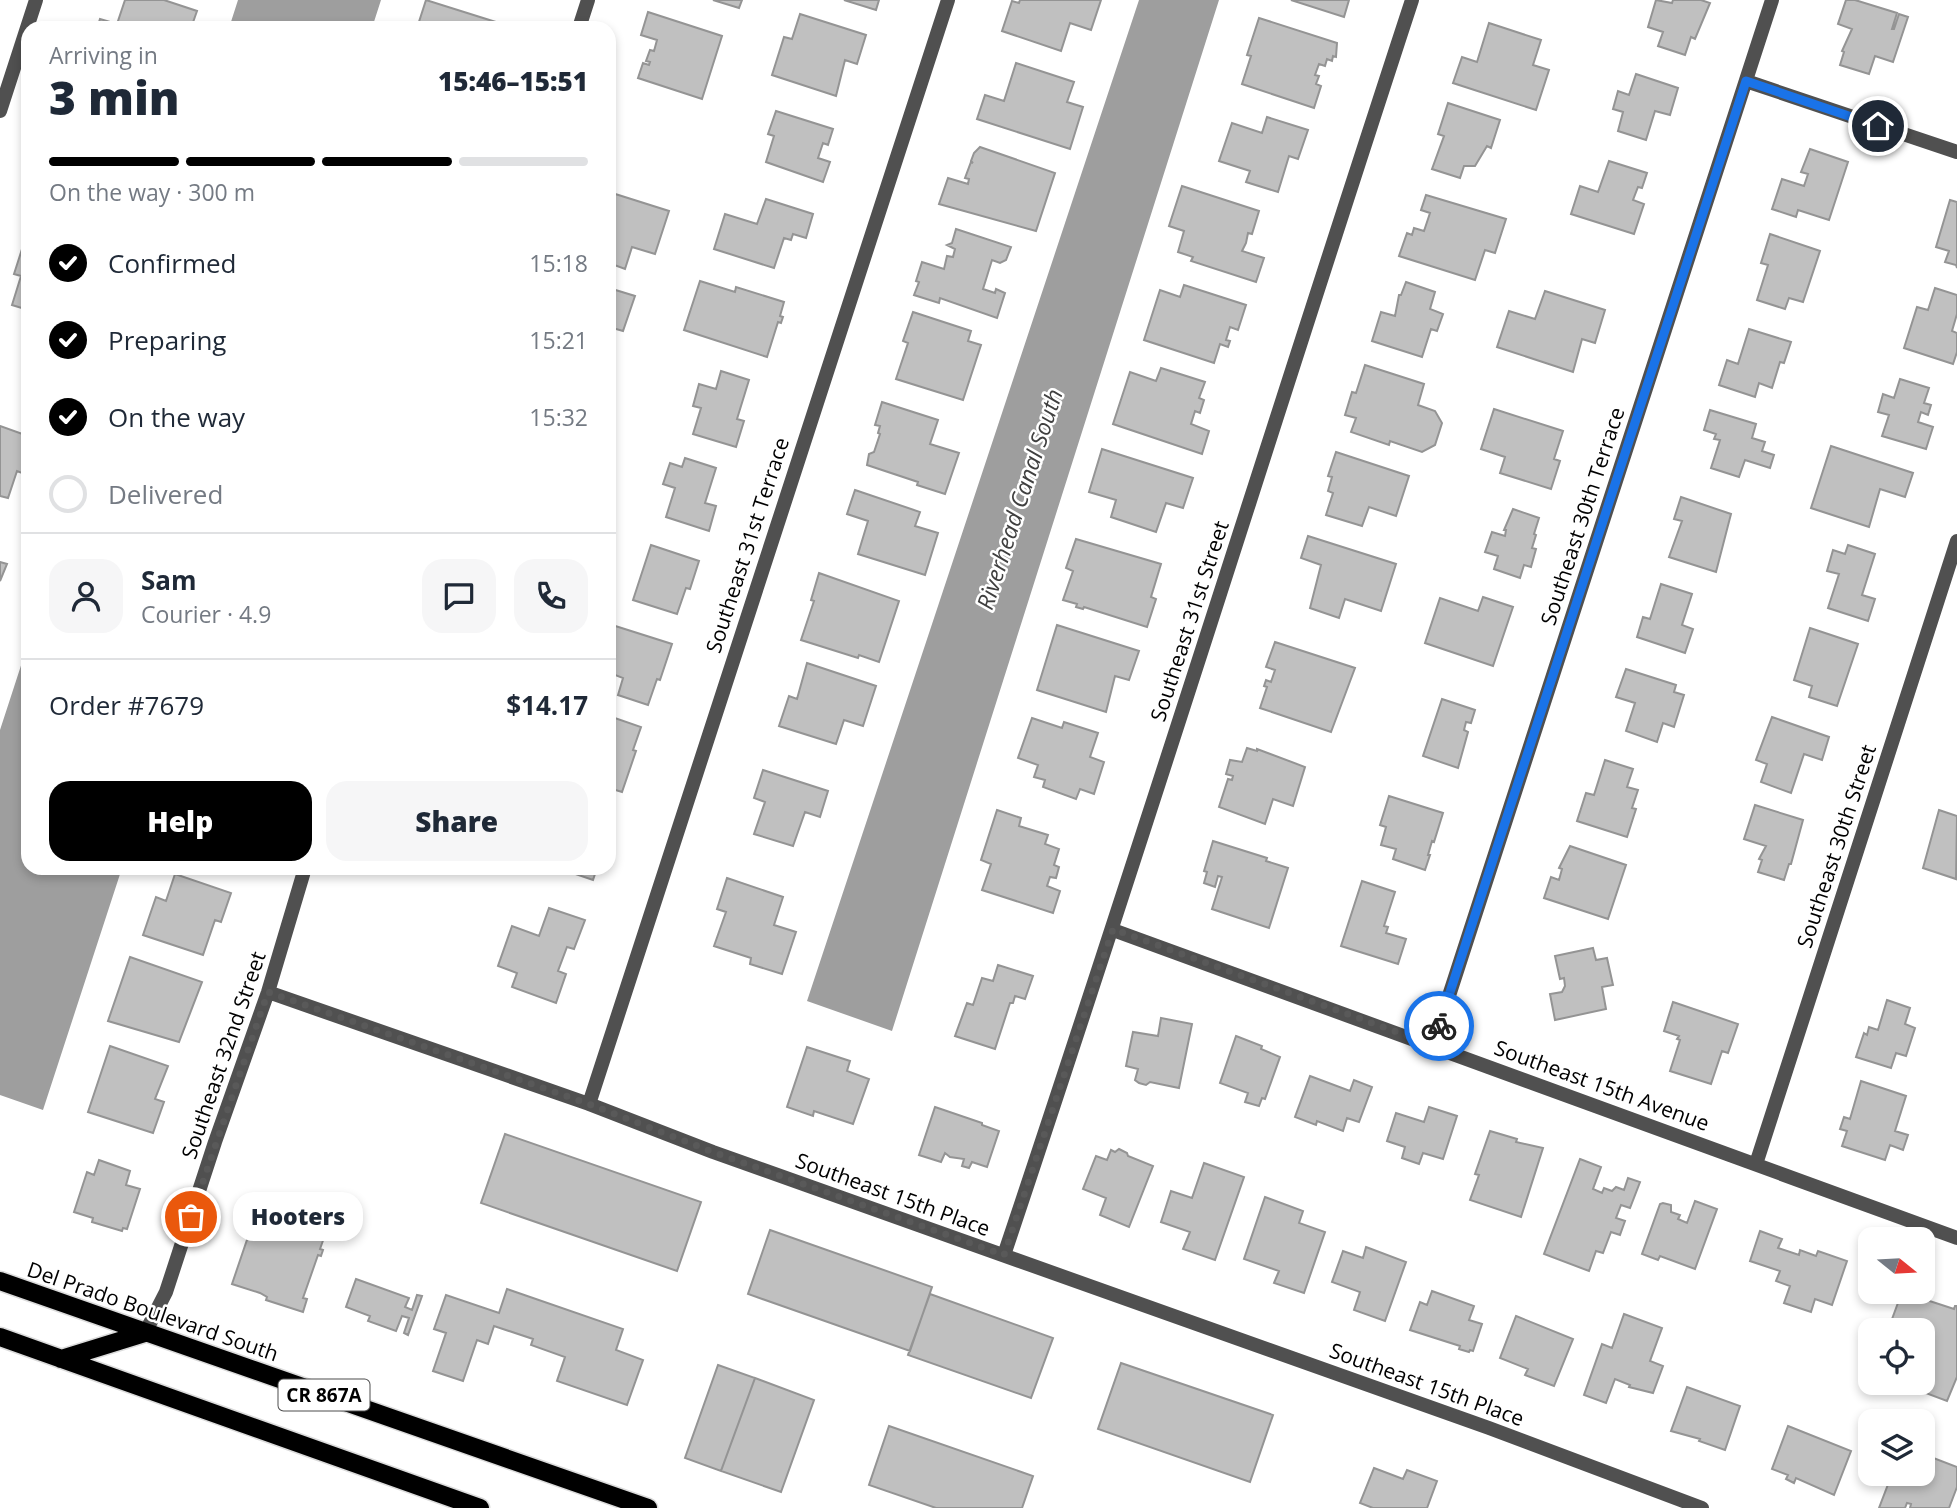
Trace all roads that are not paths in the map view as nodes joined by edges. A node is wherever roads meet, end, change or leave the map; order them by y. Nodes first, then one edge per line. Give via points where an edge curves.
1 (36, 0) edge
2 (588, 0) edge
3 (948, 0) edge
4 (1412, 0) edge
5 (1772, 0) edge
6 (29, 21) edge
7 (581, 21) edge
8 (21, 46) edge
9 (1746, 81) junction
10 (0, 111) edge
11 (1957, 152) edge
12 (1957, 541) edge
13 (303, 875) edge
14 (1113, 929) junction
15 (268, 992) junction
16 (1433, 1045) junction
17 (589, 1104) junction
18 (1756, 1164) junction
19 (1957, 1238) edge
20 (1004, 1255) junction
21 (0, 1281) edge
22 (145, 1333) junction
23 (0, 1337) edge
24 (61, 1359) junction
25 (480, 1508) edge
26 (648, 1508) edge
27 (1702, 1508) edge

1 - 6 street
2 - 7 street
3 - 17 street, Southeast 31st Terrace
4 - 14 street, Southeast 31st Street
5 - 9 street, Southeast 30th Terrace
8 - 10 street
9 - 11 street
9 - 16 street, Southeast 30th Terrace
12 - 18 street, Southeast 30th Street
13 - 15 street, Southeast 32nd Street
14 - 16 street, Southeast 15th Avenue
14 - 20 street, Southeast 31st Street
15 - 17 street, Southeast 15th Place
15 - 22 street, Southeast 32nd Street via 166,1292
16 - 18 street, Southeast 15th Avenue
17 - 20 street, Southeast 15th Place
18 - 19 street, Southeast 15th Avenue
20 - 27 street, Southeast 15th Place
21 - 22 main road, Del Prado Boulevard South / CR 867A
22 - 24 main road
22 - 26 main road, Del Prado Boulevard South / CR 867A
23 - 24 main road, CR 867A
24 - 25 main road, CR 867A

